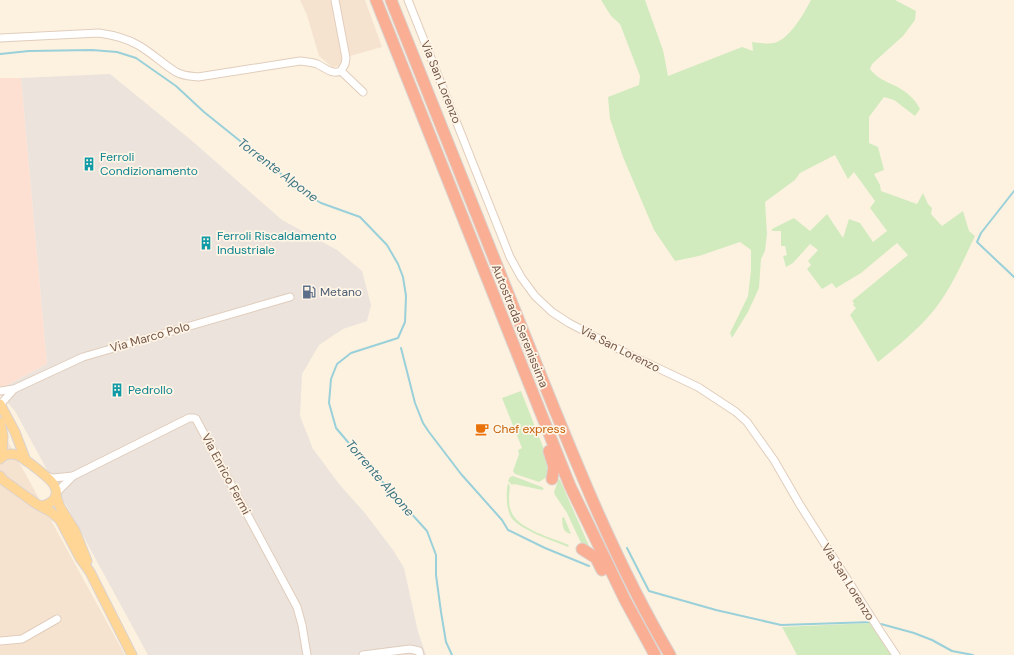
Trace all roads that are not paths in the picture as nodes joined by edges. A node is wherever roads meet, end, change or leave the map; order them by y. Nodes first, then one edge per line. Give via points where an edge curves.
1 (335, 0) edge
2 (376, 0) edge
3 (391, 0) edge
4 (408, 0) edge
5 (0, 38) edge
6 (341, 71) junction
7 (363, 92) dead end
8 (290, 297) dead end
9 (14, 389) junction
10 (0, 391) edge
11 (536, 400) junction
12 (0, 404) edge
13 (0, 422) edge
14 (1, 458) edge
15 (27, 461) junction
16 (46, 476) junction
17 (73, 476) junction
18 (1, 479) edge
19 (552, 480) dead end
20 (56, 494) junction
21 (40, 506) junction
22 (582, 550) dead end
23 (90, 572) junction
24 (625, 600) junction
25 (57, 618) dead end
26 (0, 641) edge
27 (132, 655) edge
28 (307, 655) edge
29 (363, 655) edge
30 (420, 655) edge
31 (655, 655) edge
32 (670, 655) edge
33 (896, 655) edge

1 - 6 street via 346,58
2 - 11 highway, Autostrada Serenissima
3 - 32 highway, Autostrada Serenissima via 576,464 630,582
4 - 33 street, Via San Lorenzo via 510,257 530,290 552,312 569,323 698,387 747,422 774,460
5 - 6 street via 99,33 112,35 136,44 187,76 198,77 300,61 316,63 336,73
6 - 7 street
8 - 9 street, Via Marco Polo via 92,354
9 - 10 street, Via Marco Polo
9 - 12 street, Via Marco Polo
11 - 19 highway via 541,427 553,462
11 - 24 highway, Autostrada Serenissima via 570,486
12 - 15 main road
13 - 14 main road via 3,436
14 - 15 main road via 6,454 16,454
15 - 16 main road
16 - 17 street, Via Enrico Fermi
16 - 20 main road via 54,484
17 - 20 street, Via Enrico Fermi
17 - 28 street, Via Enrico Fermi via 189,418 196,419 297,607
18 - 21 main road
20 - 21 main road via 51,503
20 - 23 main road via 75,531
21 - 23 main road via 60,520
22 - 24 highway via 596,558
23 - 27 main road
24 - 31 highway, Autostrada Serenissima
25 - 26 street via 22,639
29 - 30 street via 410,649 419,651

